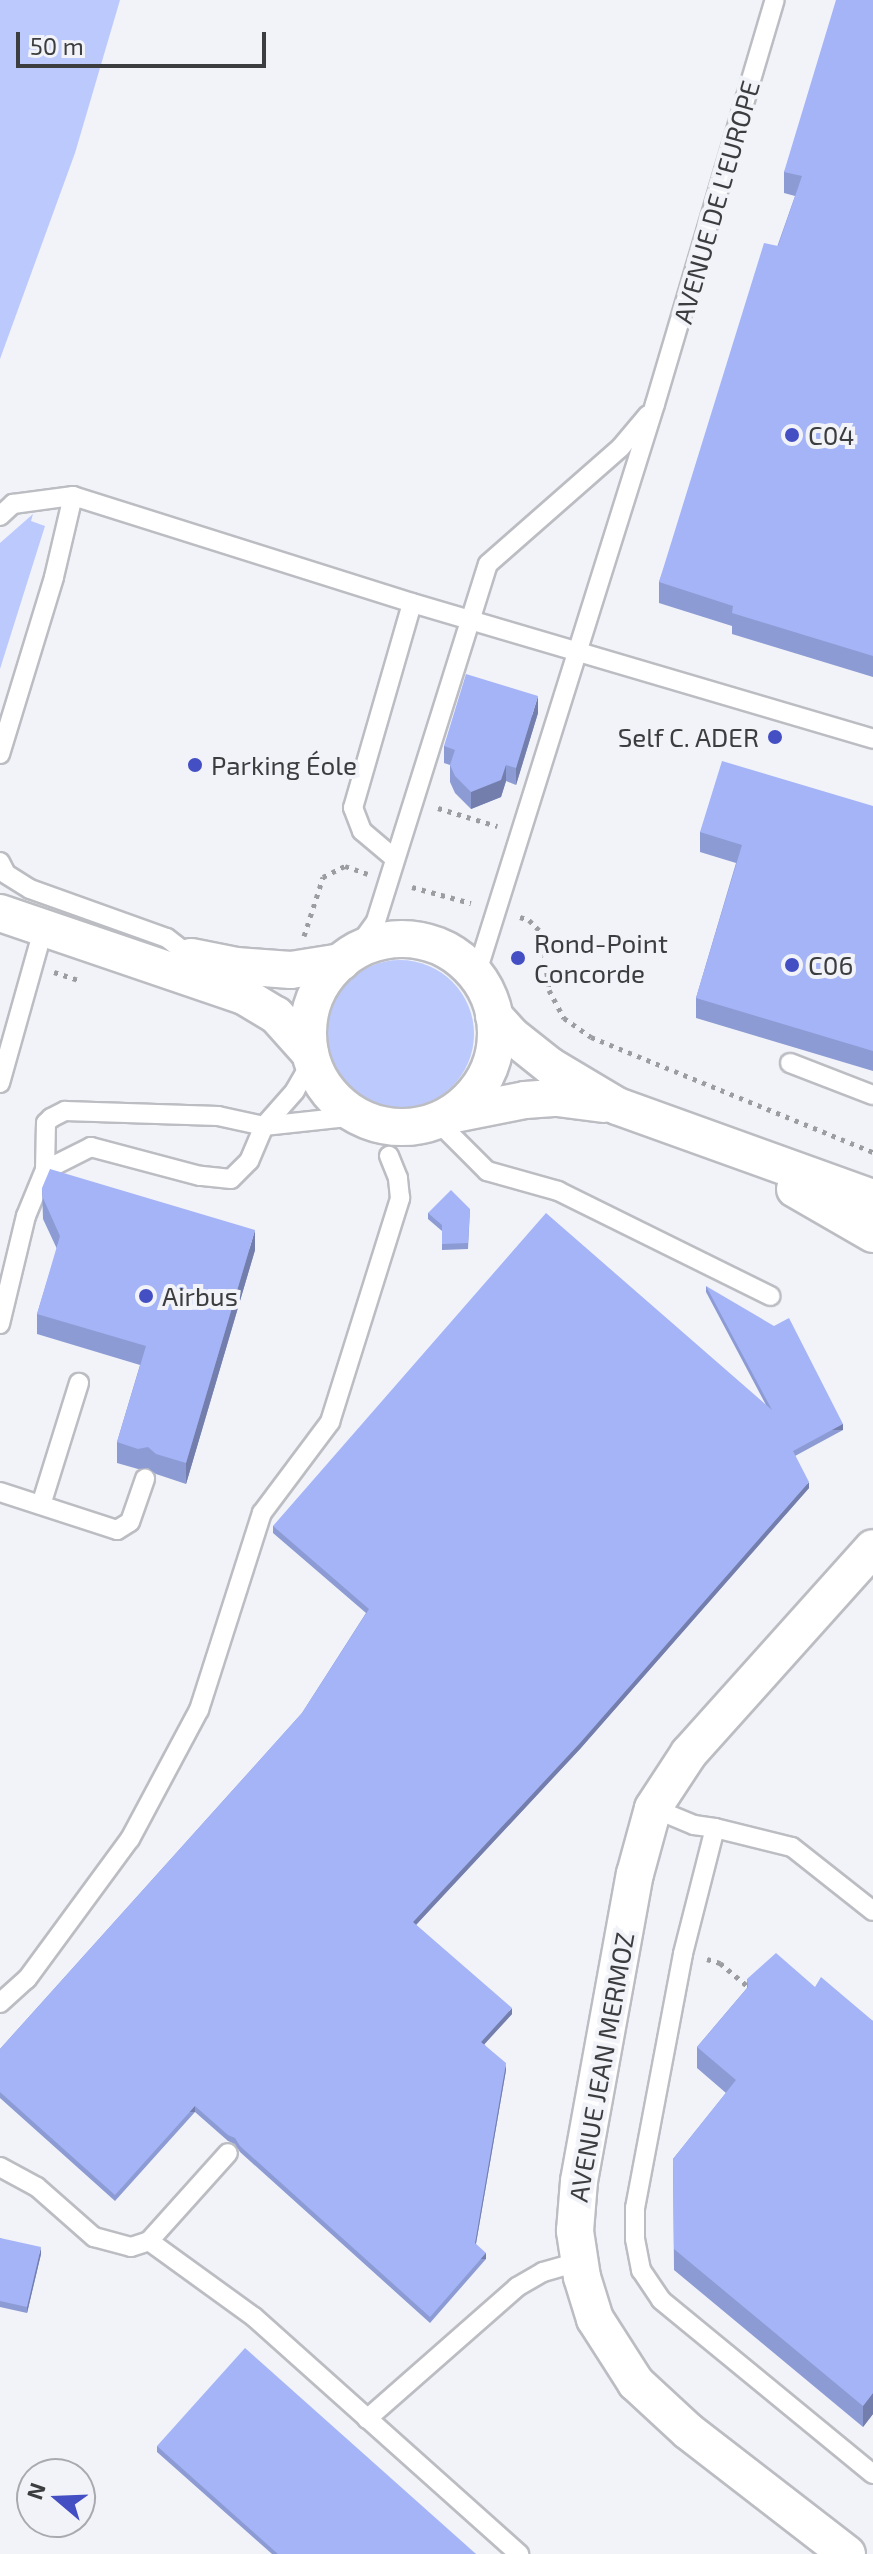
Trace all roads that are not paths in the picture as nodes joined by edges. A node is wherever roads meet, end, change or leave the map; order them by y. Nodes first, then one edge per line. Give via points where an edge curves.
1 (775, 0) edge
2 (655, 404) junction
3 (73, 496) junction
4 (0, 516) edge
5 (412, 603) junction
6 (468, 619) junction
7 (577, 653) junction
8 (873, 739) edge
9 (0, 754) edge
10 (394, 858) junction
11 (0, 862) edge
12 (0, 913) edge
13 (44, 926) junction
14 (347, 957) junction
15 (193, 958) junction
16 (476, 975) junction
17 (494, 1016) junction
18 (311, 1057) junction
19 (790, 1063) dead end
20 (0, 1083) edge
21 (873, 1095) edge
22 (617, 1106) junction
23 (356, 1116) junction
24 (443, 1118) junction
25 (264, 1126) junction
26 (714, 1143) junction
27 (389, 1156) dead end
28 (45, 1170) junction
29 (873, 1198) edge
30 (873, 1234) edge
31 (770, 1296) dead end
32 (0, 1324) edge
33 (79, 1383) dead end
34 (145, 1479) dead end
35 (0, 1492) edge
36 (41, 1505) junction
37 (873, 1548) edge
38 (653, 1808) junction
39 (715, 1828) junction
40 (873, 1911) edge
41 (0, 2003) edge
42 (228, 2153) dead end
43 (0, 2167) edge
44 (149, 2241) junction
45 (579, 2262) junction
46 (367, 2419) junction
47 (873, 2474) edge
48 (519, 2554) edge
49 (847, 2554) edge

1 - 2 lane, AVENUE DE L'EUROPE
2 - 6 lane via 621,447 488,564
2 - 7 lane, AVENUE DE L'EUROPE
3 - 4 lane via 13,504
3 - 5 lane
3 - 9 lane
5 - 6 lane
5 - 10 lane via 353,808 362,831
6 - 7 lane
6 - 10 lane
7 - 8 lane
7 - 16 lane, AVENUE DE L'EUROPE
10 - 14 lane via 376,921
11 - 15 lane via 6,874 30,889 167,938
12 - 13 street
13 - 15 street
13 - 18 street via 244,996 276,1015
13 - 20 lane
14 - 15 street via 291,970
14 - 16 street via 378,942 405,939 457,956
14 - 18 street via 327,977 313,1004
16 - 17 street
17 - 22 street via 550,1066
17 - 24 street via 496,1040 482,1083 468,1101
18 - 23 street via 329,1092
18 - 25 lane via 295,1091
19 - 21 lane
22 - 24 street via 557,1098 511,1102
22 - 26 street
23 - 24 street via 394,1127
23 - 25 lane
24 - 31 lane via 487,1171 558,1191
25 - 28 lane via 249,1161 231,1179 91,1147
25 - 28 lane via 218,1116 65,1111 46,1123
26 - 29 street
26 - 30 street
27 - 41 lane via 400,1198 330,1422 262,1513 199,1710 130,1839 27,1979
28 - 32 lane via 26,1216
33 - 36 lane
34 - 36 lane via 130,1522 117,1530
35 - 36 lane
37 - 38 street, AVENUE JEAN MERMOZ via 689,1753
38 - 39 lane
38 - 45 street, AVENUE JEAN MERMOZ via 635,1874 579,2181
39 - 40 lane via 792,1847
39 - 47 lane via 683,1954 635,2208 641,2270 661,2300
42 - 44 lane
43 - 44 lane via 37,2187 101,2241 131,2247
44 - 46 lane via 254,2317
45 - 46 lane via 543,2272 517,2287
45 - 49 street, AVENUE JEAN MERMOZ via 595,2319 636,2383 688,2431
46 - 48 lane

